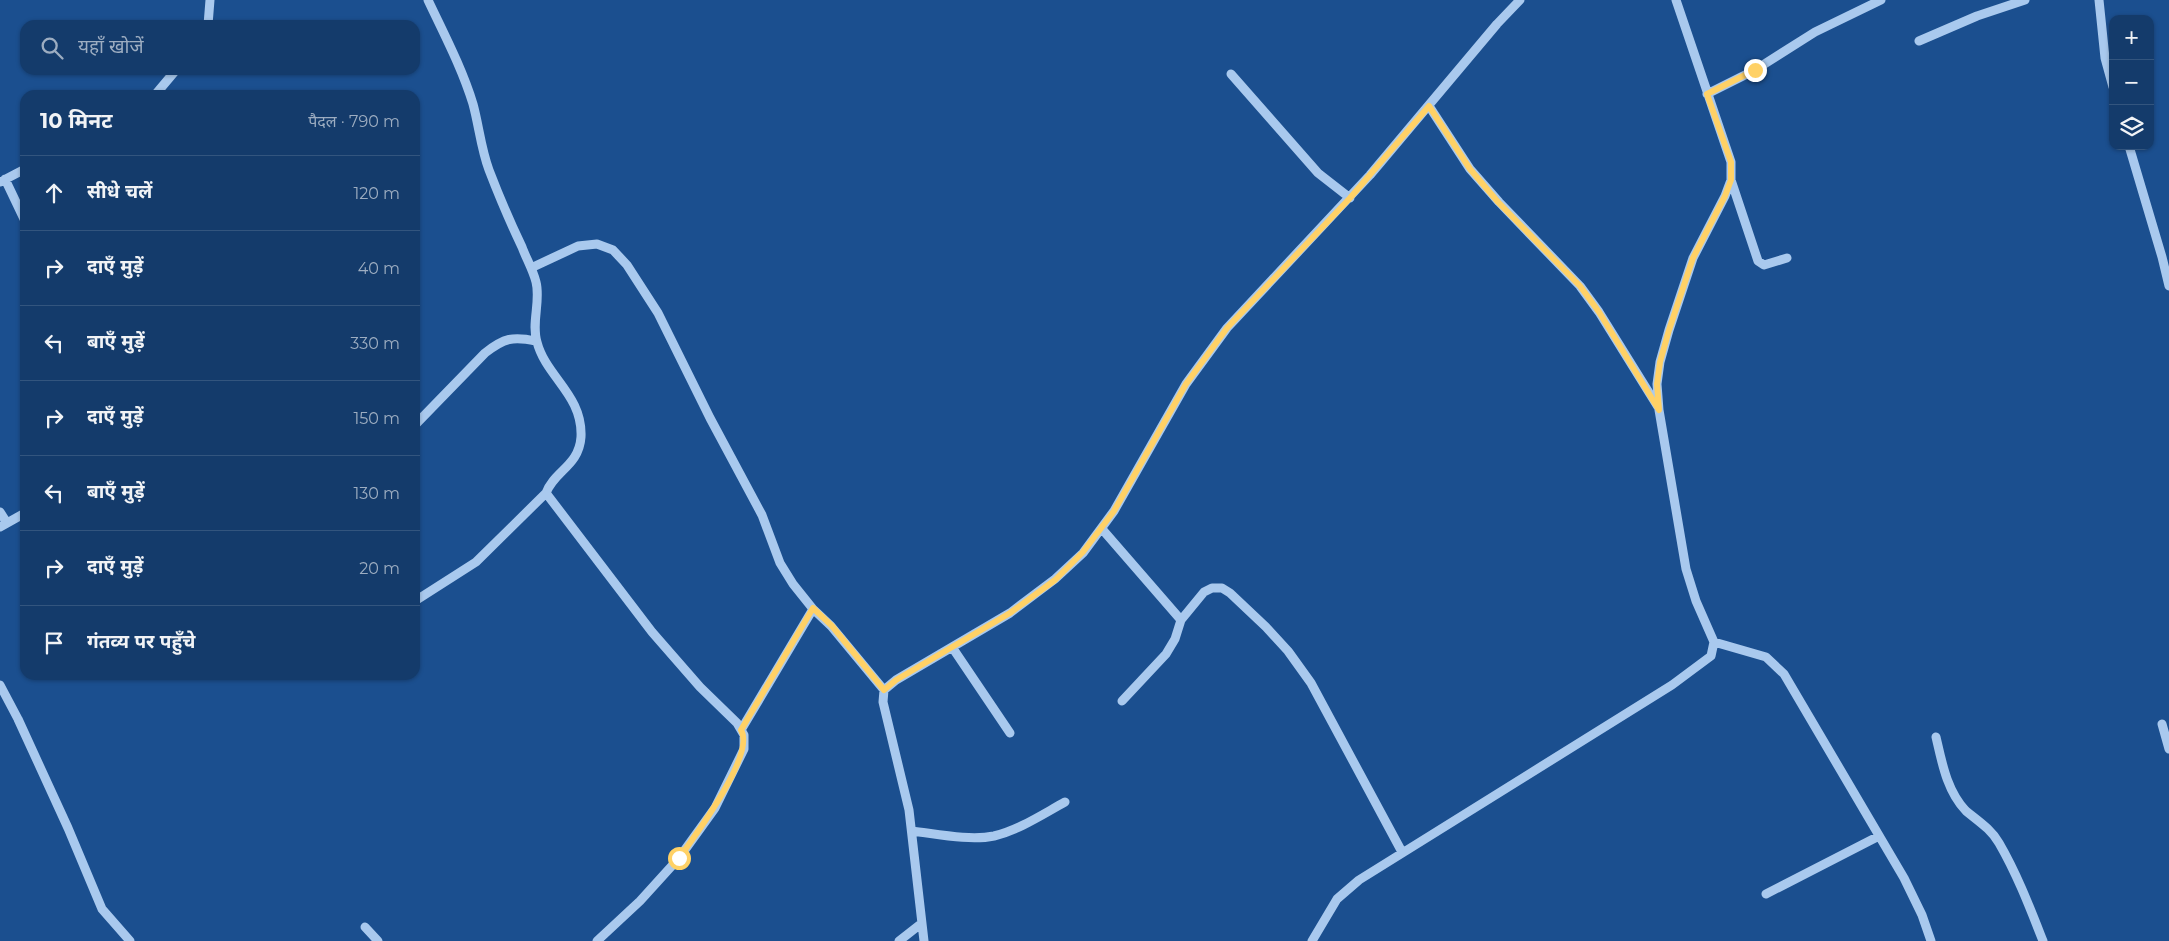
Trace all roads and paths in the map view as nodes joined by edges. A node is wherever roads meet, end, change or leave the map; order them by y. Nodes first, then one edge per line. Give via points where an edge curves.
1 (210, 0) edge
2 (428, 0) edge
3 (1520, 0) edge
4 (1676, 0) edge
5 (1881, 0) edge
6 (2025, 0) edge
7 (2099, 0) edge
8 (208, 20) edge
9 (1919, 41) dead end
10 (2109, 70) edge
11 (1231, 74) dead end
12 (172, 75) edge
13 (159, 90) edge
14 (1707, 94) junction
15 (1429, 106) junction
16 (2130, 150) edge
17 (20, 172) edge
18 (1731, 180) junction
19 (3, 181) edge
20 (1350, 198) junction
21 (20, 212) edge
22 (1787, 258) dead end
23 (531, 268) junction
24 (2169, 286) edge
25 (536, 341) junction
26 (1659, 410) junction
27 (420, 421) edge
28 (546, 493) junction
29 (0, 512) edge
30 (20, 516) edge
31 (4, 525) edge
32 (1102, 529) junction
33 (420, 598) edge
34 (813, 608) junction
35 (1182, 620) junction
36 (1714, 642) junction
37 (952, 647) junction
38 (0, 685) edge
39 (884, 690) junction
40 (1122, 702) dead end
41 (2162, 724) dead end
42 (741, 730) junction
43 (1010, 733) dead end
44 (1936, 737) dead end
45 (2169, 748) edge
46 (1065, 802) dead end
47 (912, 832) junction
48 (1879, 836) junction
49 (1402, 852) junction
50 (1766, 894) dead end
51 (922, 923) junction
52 (365, 927) dead end
53 (130, 941) edge
54 (378, 941) edge
55 (597, 941) edge
56 (899, 941) edge
57 (924, 941) edge
58 (1312, 941) edge
59 (1931, 941) edge
60 (2043, 941) edge

1 - 8 street
2 - 23 street via 470,96 488,169
3 - 15 street
4 - 14 street
5 - 14 street via 1815,32 1755,70
6 - 9 street
7 - 10 street
11 - 20 street via 1318,173
12 - 13 street
14 - 18 street via 1731,162
15 - 20 street
15 - 26 street via 1470,169 1580,286
16 - 24 street
17 - 19 street
18 - 22 street via 1758,261 1764,265
18 - 26 street via 1693,258 1669,330 1657,384
19 - 21 street
20 - 32 street via 1227,328 1186,384
23 - 25 street via 536,283
23 - 34 street via 578,246 597,244 613,250 627,265 658,313 762,515 780,563
25 - 27 street via 519,338 497,343
25 - 28 street via 542,356 571,397 581,437 576,455
26 - 36 street via 1686,568
28 - 33 street via 476,562
28 - 42 street via 652,632
29 - 31 street
30 - 31 street
32 - 35 street
32 - 37 street via 1055,580 1010,613
34 - 39 street via 832,626
34 - 42 street
35 - 40 street via 1166,654
35 - 49 street via 1204,592 1222,588 1266,627 1288,651 1310,684
36 - 48 street via 1756,653 1775,664 1784,674
36 - 49 street via 1710,656 1685,676
37 - 39 street
37 - 43 street
38 - 53 street via 65,820 102,909
39 - 47 street via 883,702
41 - 45 street
42 - 55 street via 744,749 715,808 679,858
44 - 60 street via 1954,796 1998,841
46 - 47 street via 994,836
47 - 51 street
48 - 50 street
48 - 59 street via 1904,878
49 - 58 street via 1359,880 1337,899
51 - 56 street
51 - 57 street
52 - 54 street

